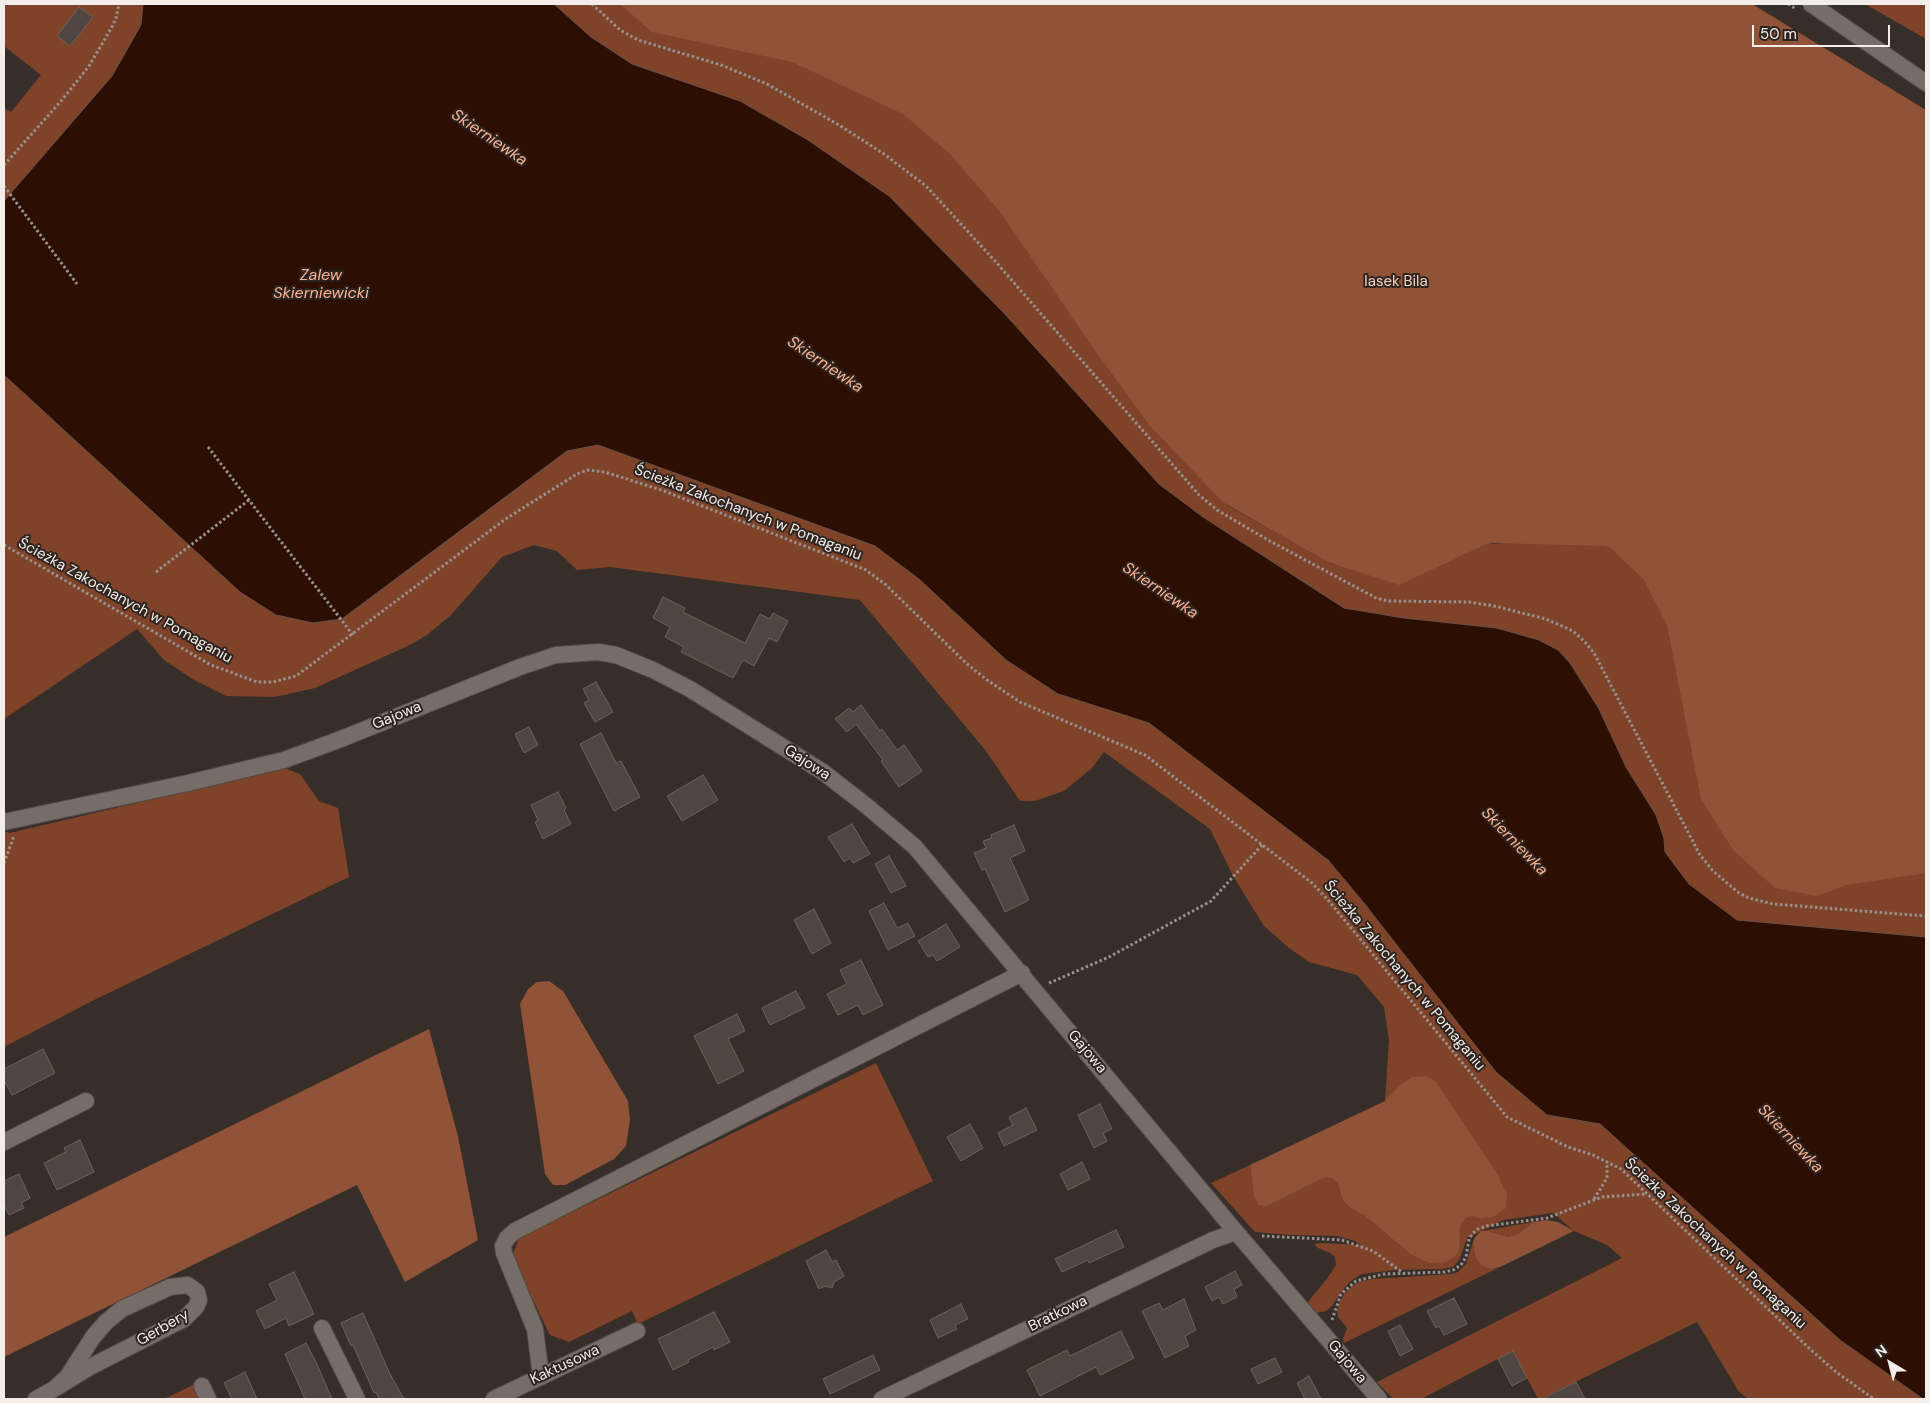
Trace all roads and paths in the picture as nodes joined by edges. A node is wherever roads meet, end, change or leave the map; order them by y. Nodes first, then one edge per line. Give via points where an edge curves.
1 (119, 4) edge
2 (592, 4) edge
3 (1811, 4) edge
4 (1926, 83) edge
5 (4, 165) edge
6 (4, 186) edge
7 (77, 284) dead end
8 (208, 447) dead end
9 (248, 500) junction
10 (4, 545) edge
11 (156, 572) dead end
12 (353, 635) junction
13 (21, 818) junction
14 (4, 822) edge
15 (1262, 845) junction
16 (4, 863) edge
17 (1926, 916) edge
18 (1022, 973) junction
19 (1035, 989) junction
20 (86, 1101) dead end
21 (4, 1142) edge
22 (1607, 1161) junction
23 (1647, 1194) junction
24 (1593, 1200) junction
25 (1236, 1232) junction
26 (1403, 1273) junction
27 (322, 1328) dead end
28 (637, 1331) dead end
29 (1326, 1337) junction
30 (86, 1348) junction
31 (90, 1367) junction
32 (541, 1377) junction
33 (57, 1386) junction
34 (36, 1399) edge
35 (357, 1399) edge
36 (494, 1399) edge
37 (882, 1399) edge
38 (1379, 1399) edge
39 (1874, 1399) edge

1 - 5 path via 112,27 89,66
2 - 17 path via 620,30 638,40 721,65 767,84 861,139 926,186 1199,495 1216,510 1376,598 1494,606 1546,619 1573,631 1594,653 1700,855 1739,893 1773,904
3 - 4 street
6 - 7 path
8 - 9 path
9 - 11 path
9 - 12 path
10 - 12 path, Ścieżka Zakochanych w Pomaganiu via 211,665 258,682 296,676
12 - 15 path, Ścieżka Zakochanych w Pomaganiu via 515,514 577,474 587,470 605,472 664,491 866,570 986,680 1020,702 1145,755
13 - 14 street, Gajowa
13 - 16 path
13 - 18 street, Gajowa via 284,760 520,667 556,655 598,652 616,655 690,689 823,772 915,847
15 - 19 path via 1211,901 1109,957
15 - 22 path, Ścieżka Zakochanych w Pomaganiu via 1319,890 1507,1117 1568,1147
18 - 19 street, Gajowa
18 - 32 street via 515,1231 503,1246 504,1253 535,1329
19 - 25 street, Gajowa
20 - 21 street
22 - 23 path, Ścieżka Zakochanych w Pomaganiu via 1621,1169
22 - 24 path via 1607,1178
23 - 24 path
23 - 39 path, Ścieżka Zakochanych w Pomaganiu via 1811,1350
24 - 26 path via 1553,1216 1478,1229 1469,1239 1466,1257 1453,1270
25 - 26 path via 1266,1237 1342,1240 1373,1251
25 - 29 street, Gajowa
25 - 37 street, Bratkowa via 1213,1240
26 - 29 path via 1364,1278 1347,1287 1336,1305
27 - 35 street
28 - 32 street, Kaktusowa
29 - 38 street, Gajowa
30 - 31 street via 95,1359
30 - 31 street, Gerbery via 111,1318 138,1300 183,1284 198,1294 196,1307 184,1319
30 - 33 street, Gerbery via 68,1376
31 - 33 street, Gerbery
32 - 36 street, Kaktusowa
33 - 34 street, Gerbery

